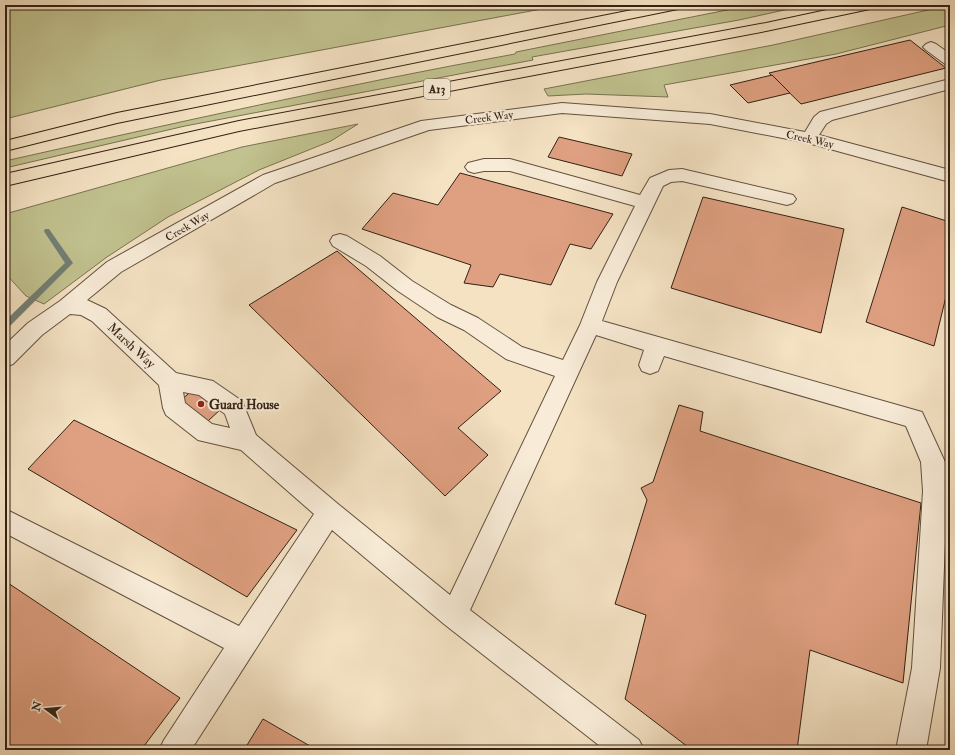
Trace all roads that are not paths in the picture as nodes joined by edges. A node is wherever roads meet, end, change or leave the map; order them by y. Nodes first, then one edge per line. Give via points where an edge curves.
1 (678, 5) edge
2 (870, 5) edge
3 (931, 47) dead end
4 (950, 62) edge
5 (950, 84) edge
6 (809, 138) junction
7 (5, 146) edge
8 (474, 166) dead end
9 (950, 176) edge
10 (5, 180) edge
11 (648, 199) junction
12 (787, 199) dead end
13 (340, 240) dead end
14 (67, 306) junction
15 (590, 325) junction
16 (5, 358) edge
17 (568, 371) junction
18 (170, 380) junction
19 (247, 441) junction
20 (329, 512) junction
21 (5, 520) edge
22 (454, 615) junction
23 (243, 643) junction
24 (174, 750) edge
25 (629, 750) edge
26 (911, 750) edge

1 - 7 highway via 117,118
2 - 10 highway, A13 via 766,27 239,126
3 - 4 street
5 - 6 street via 826,116
6 - 9 street, Creek Way
6 - 14 street, Creek Way via 710,119 562,108 427,125 269,179 114,267
8 - 11 street via 510,165
11 - 12 street via 656,182 671,175 710,181
11 - 15 street via 607,282
13 - 17 street via 405,286 514,353
14 - 16 street via 46,320
14 - 18 street, Marsh Way via 84,307 100,315
15 - 17 street
15 - 26 street via 654,355 914,419 933,462 935,491 926,668
17 - 22 street
18 - 19 street via 205,387 234,408
18 - 19 street via 174,408 206,433
19 - 20 street
20 - 22 street
20 - 23 street
21 - 23 street
22 - 25 street
23 - 24 street

